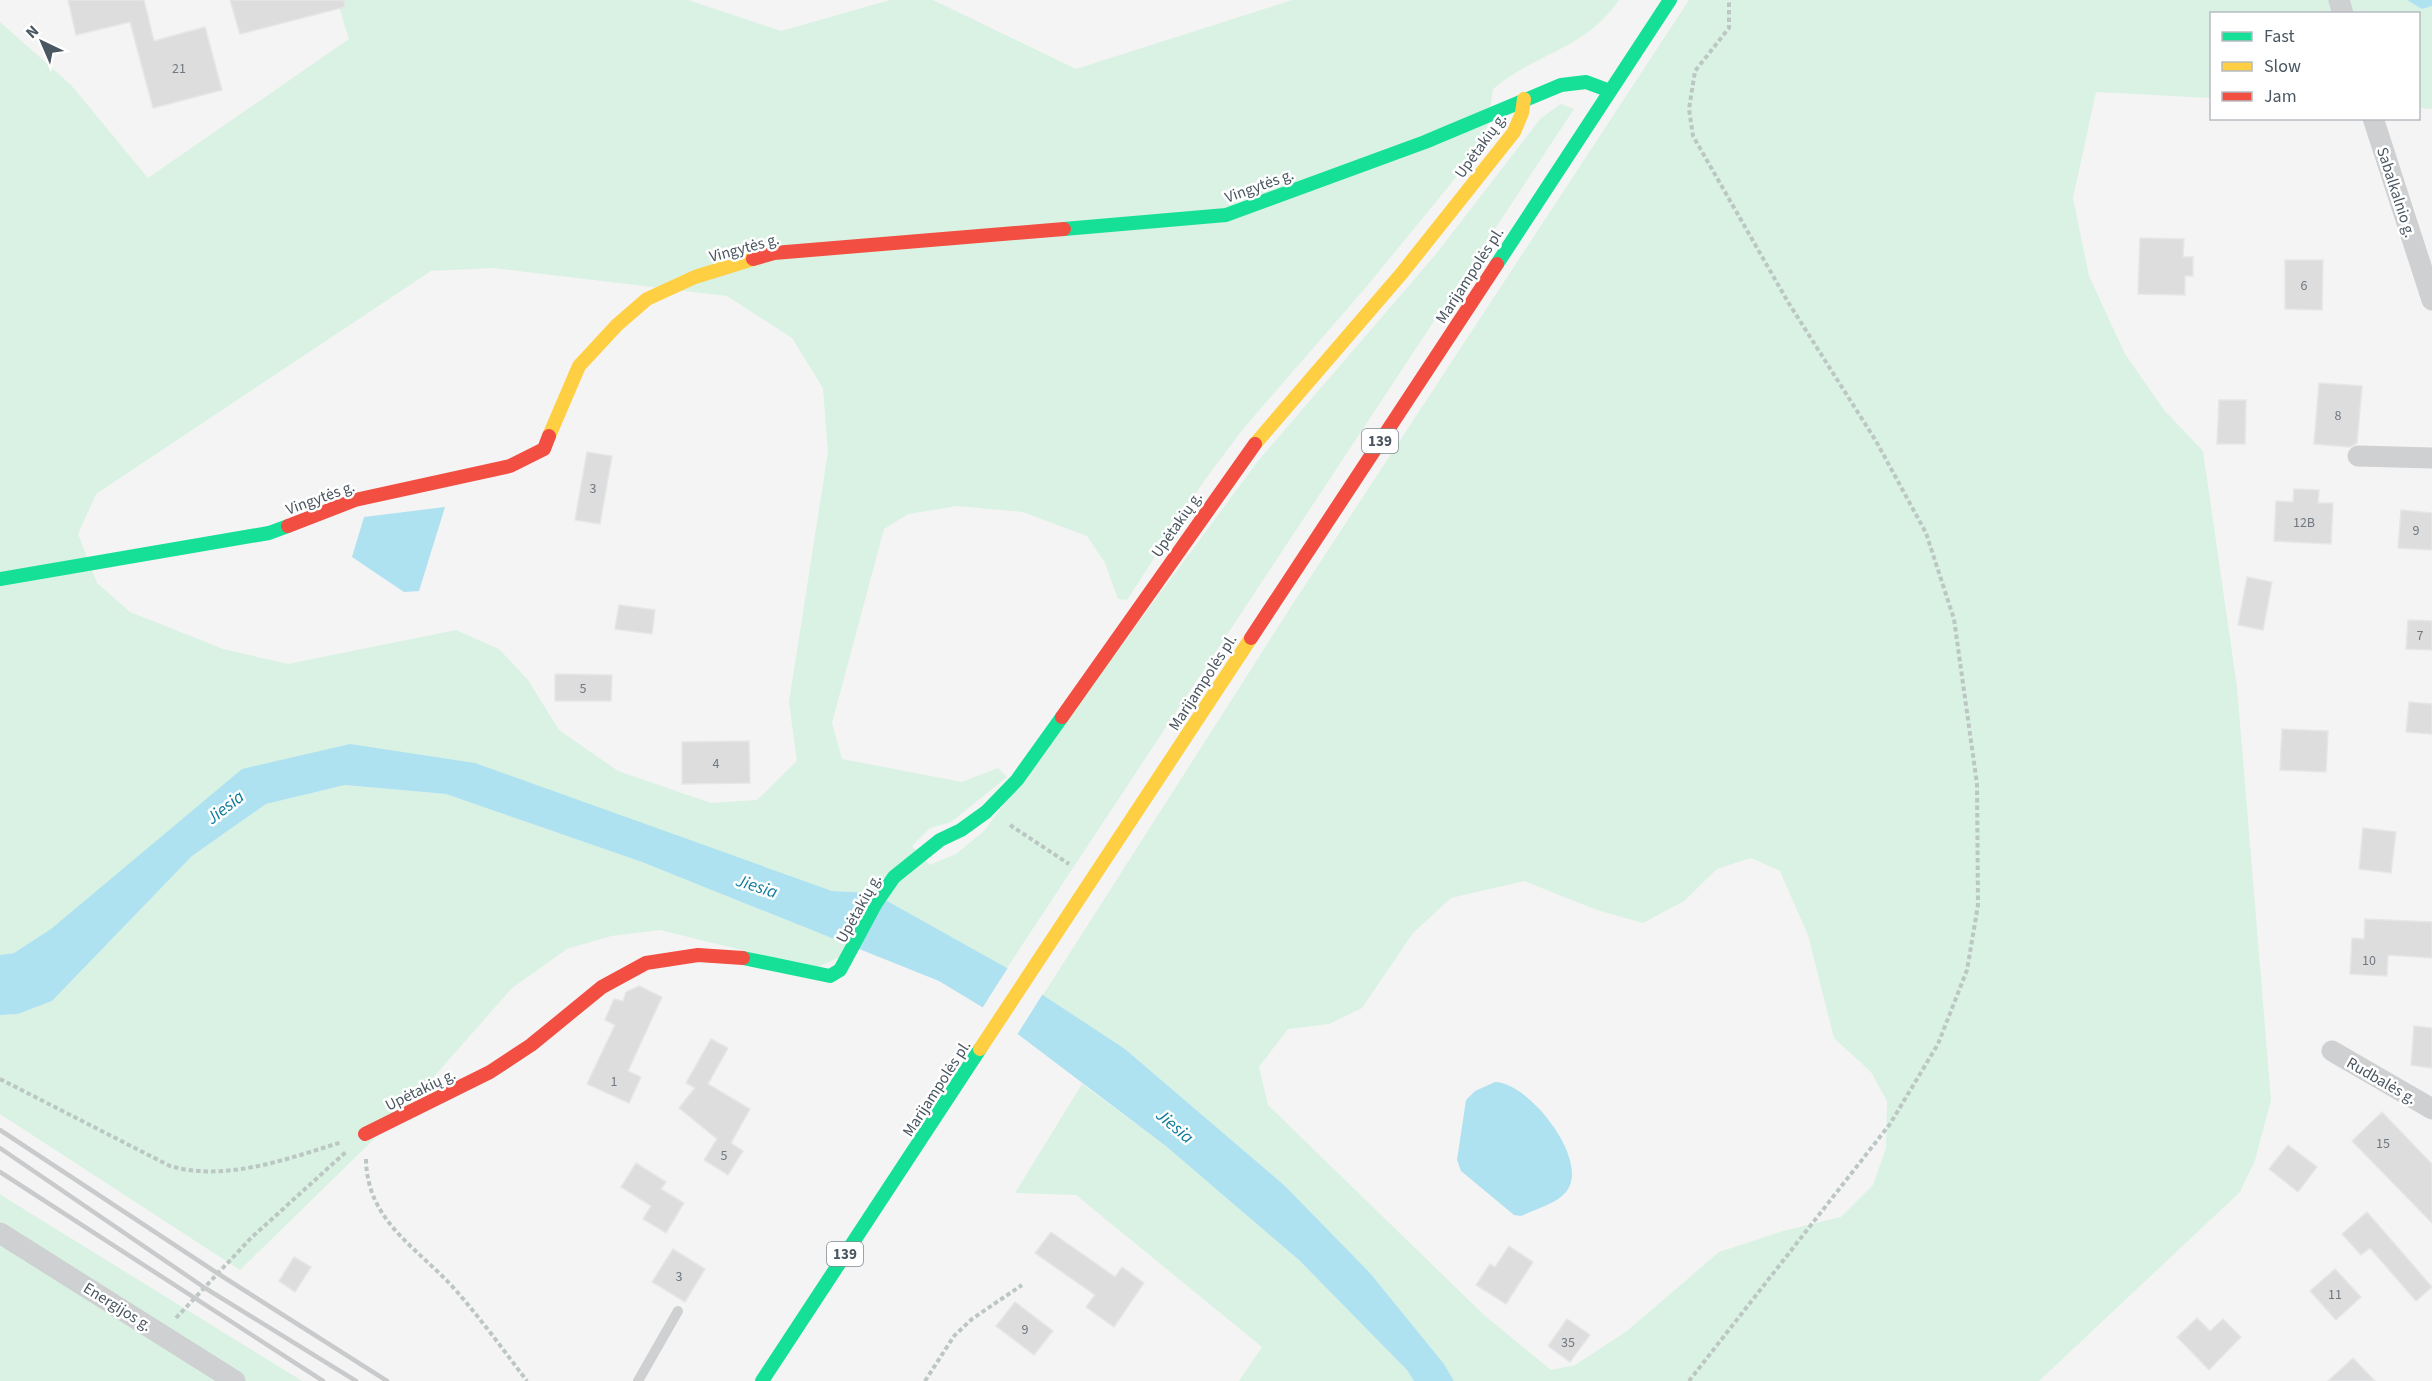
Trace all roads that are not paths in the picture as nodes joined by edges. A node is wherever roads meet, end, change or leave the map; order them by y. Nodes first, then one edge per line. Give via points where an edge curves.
1 (1670, 0) edge
2 (1610, 91) junction
3 (1524, 99) junction
4 (2374, 120) edge
5 (2432, 300) edge
6 (2358, 456) dead end
7 (2432, 458) edge
8 (0, 579) edge
9 (2332, 1051) dead end
10 (2432, 1109) edge
11 (365, 1134) road end
12 (0, 1233) edge
13 (678, 1311) dead end
14 (235, 1381) edge
15 (638, 1381) edge
16 (762, 1381) edge

1 - 2 street, Marijampolės pl. / 139
2 - 3 street, Vingytės g. via 1579,80
2 - 16 street, Marijampolės pl. / 139
3 - 8 street, Vingytės g. via 1425,142 1227,215 774,253 695,277 647,299 617,325 579,366 544,449 510,466 355,500 269,533
3 - 11 street, Upėtakių g. via 1514,132 1402,273 1250,450 1017,780 986,812 940,840 901,871 876,903 840,970 830,976 740,958 698,955 646,963 602,987 531,1045 490,1072
4 - 5 street, Sabalkalnio g.
6 - 7 street
9 - 10 street, Rudbalės g.
12 - 14 street, Energijos g.
13 - 15 lane

